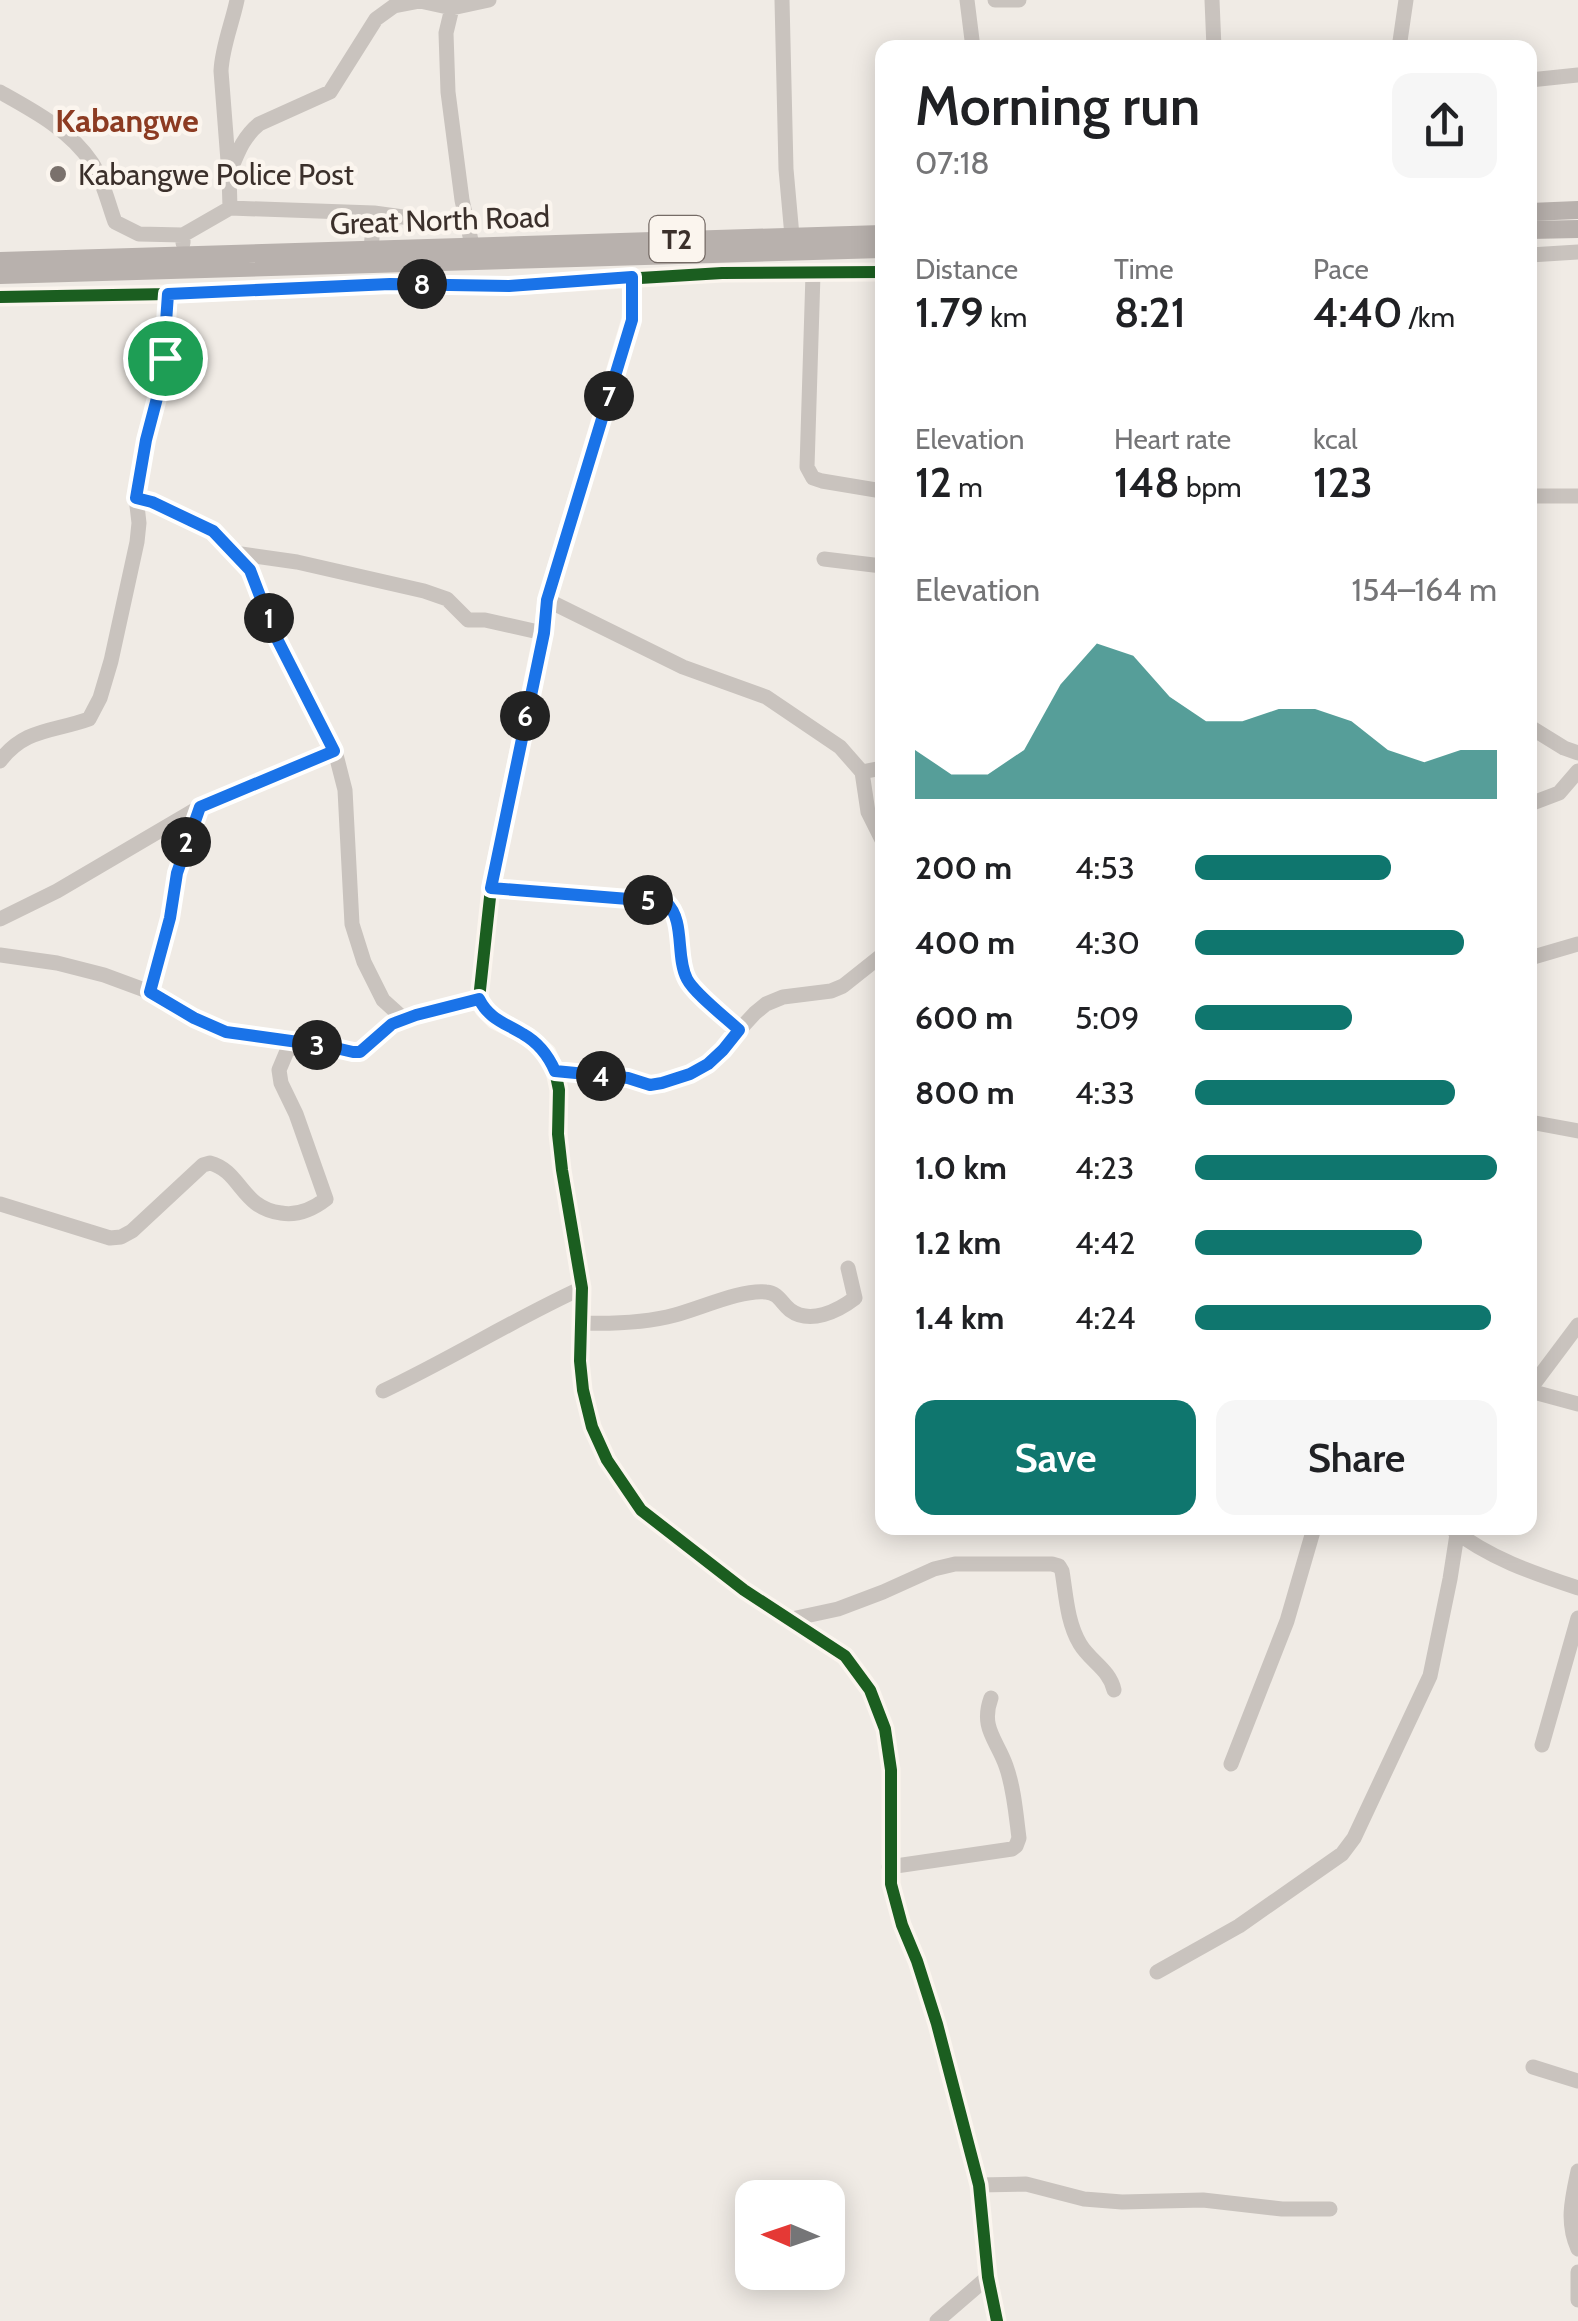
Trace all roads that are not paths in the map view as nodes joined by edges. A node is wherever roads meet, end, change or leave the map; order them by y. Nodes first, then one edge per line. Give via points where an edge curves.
1 (236, 0) edge
2 (489, 0) edge
3 (782, 0) edge
4 (967, 0) edge
5 (995, 0) edge
6 (1019, 0) edge
7 (1212, 0) edge
8 (1406, 0) edge
9 (452, 4) edge
10 (972, 40) edge
11 (1214, 40) edge
12 (1400, 40) edge
13 (1578, 75) edge
14 (1537, 79) edge
15 (0, 92) edge
16 (230, 174) junction
17 (230, 208) junction
18 (1578, 210) edge
19 (1537, 212) edge
20 (374, 213) junction
21 (468, 226) junction
22 (1578, 229) edge
23 (1537, 230) edge
24 (875, 234) edge
25 (182, 235) junction
26 (792, 236) junction
27 (472, 245) junction
28 (875, 249) edge
29 (371, 250) junction
30 (1578, 252) edge
31 (1537, 255) edge
32 (182, 257) junction
33 (0, 261) edge
34 (875, 272) edge
35 (812, 274) junction
36 (0, 275) edge
37 (632, 277) junction
38 (168, 294) junction
39 (0, 296) edge
40 (875, 490) edge
41 (1537, 496) edge
42 (1578, 496) edge
43 (136, 498) junction
44 (234, 554) junction
45 (824, 559) dead end
46 (875, 565) edge
47 (547, 600) junction
48 (544, 633) junction
49 (1537, 731) edge
50 (334, 751) junction
51 (1578, 753) edge
52 (0, 761) edge
53 (875, 769) edge
54 (1578, 771) edge
55 (862, 772) junction
56 (1537, 802) edge
57 (200, 807) junction
58 (875, 826) edge
59 (491, 888) junction
60 (0, 919) edge
61 (1578, 944) edge
62 (0, 955) edge
63 (1537, 956) edge
64 (875, 961) edge
65 (150, 992) junction
66 (479, 999) junction
67 (404, 1019) junction
68 (739, 1030) junction
69 (301, 1044) junction
70 (555, 1071) junction
71 (1537, 1123) edge
72 (1578, 1131) edge
73 (0, 1204) edge
74 (848, 1268) dead end
75 (582, 1288) junction
76 (582, 1322) junction
77 (1578, 1325) edge
78 (1537, 1381) edge
79 (383, 1391) dead end
80 (1537, 1392) edge
81 (1578, 1404) edge
82 (1312, 1535) edge
83 (1454, 1535) edge
84 (1461, 1535) edge
85 (1578, 1588) edge
86 (1578, 1618) edge
87 (788, 1620) junction
88 (1114, 1690) dead end
89 (992, 1698) dead end
90 (1542, 1744) dead end
91 (1231, 1764) dead end
92 (890, 1867) junction
93 (1157, 1972) dead end
94 (1534, 2067) dead end
95 (1578, 2081) edge
96 (1578, 2171) edge
97 (979, 2186) junction
98 (1330, 2209) dead end
99 (1578, 2249) edge
100 (1578, 2272) edge
101 (988, 2277) junction
102 (1578, 2300) edge
103 (937, 2321) edge
104 (997, 2321) edge

1 - 16 street via 222,56
2 - 9 street
3 - 26 street
4 - 10 street
5 - 6 street
7 - 11 street
8 - 12 street
9 - 16 street via 420,1 376,18 333,90 258,124
9 - 21 street via 448,92
13 - 14 street
15 - 25 street via 70,136 94,166 115,222 140,234
16 - 17 street
17 - 20 street
17 - 25 street
18 - 19 main road
20 - 21 street
20 - 29 street
21 - 27 street
22 - 23 main road
24 - 26 main road, Great North Road / T2
25 - 32 street
26 - 27 main road, Great North Road / T2
27 - 29 main road, Great North Road / T2
28 - 36 main road, Great North Road / T2
29 - 32 main road, Great North Road / T2
30 - 31 street
32 - 33 main road, Great North Road / T2
34 - 35 street
35 - 37 street
35 - 40 street via 807,466 822,481
37 - 38 street
37 - 47 street via 632,320
38 - 39 street
38 - 43 street via 162,379
41 - 42 street
43 - 44 street via 213,531
43 - 52 street via 137,542 93,714 22,738
44 - 48 street via 424,591 448,599 468,620
44 - 50 street via 250,570
45 - 46 street
47 - 48 street
47 - 55 street via 684,667 766,697 840,748
48 - 59 street
49 - 51 street
50 - 57 street
50 - 67 street via 345,790 352,924 383,1000
53 - 55 street
54 - 56 street via 1558,794
55 - 58 street
57 - 60 street
57 - 65 street
59 - 66 street
59 - 68 street via 666,902 673,908 689,984
61 - 63 street
62 - 65 street via 57,963
64 - 68 street via 831,991 766,1004
65 - 69 street via 226,1032
66 - 67 street
66 - 70 street via 495,1020 547,1053
67 - 69 street via 360,1052
68 - 70 street via 708,1064 662,1083
69 - 73 street via 287,1051 278,1070 326,1199 318,1206 289,1214 267,1210 210,1163 121,1236 92,1234
70 - 75 street via 562,1170
71 - 72 street
74 - 76 street via 855,1298 825,1315 795,1313 767,1292 660,1319
75 - 76 street
75 - 79 street
76 - 87 street via 580,1361 592,1427 626,1491 662,1528
77 - 78 street
80 - 81 street
82 - 91 street via 1287,1621
83 - 93 street via 1430,1676 1354,1838 1342,1854 1254,1916
84 - 85 street via 1522,1569
86 - 90 street
87 - 88 street via 955,1564 1052,1564 1062,1571 1078,1642
87 - 92 street via 845,1656 870,1690 891,1770
89 - 92 street via 987,1722 1007,1767 1016,1846
92 - 97 street
94 - 95 street
96 - 99 street via 1570,2230
97 - 98 street via 1026,2184 1122,2202
97 - 101 street
100 - 102 street
101 - 103 street
101 - 104 street

